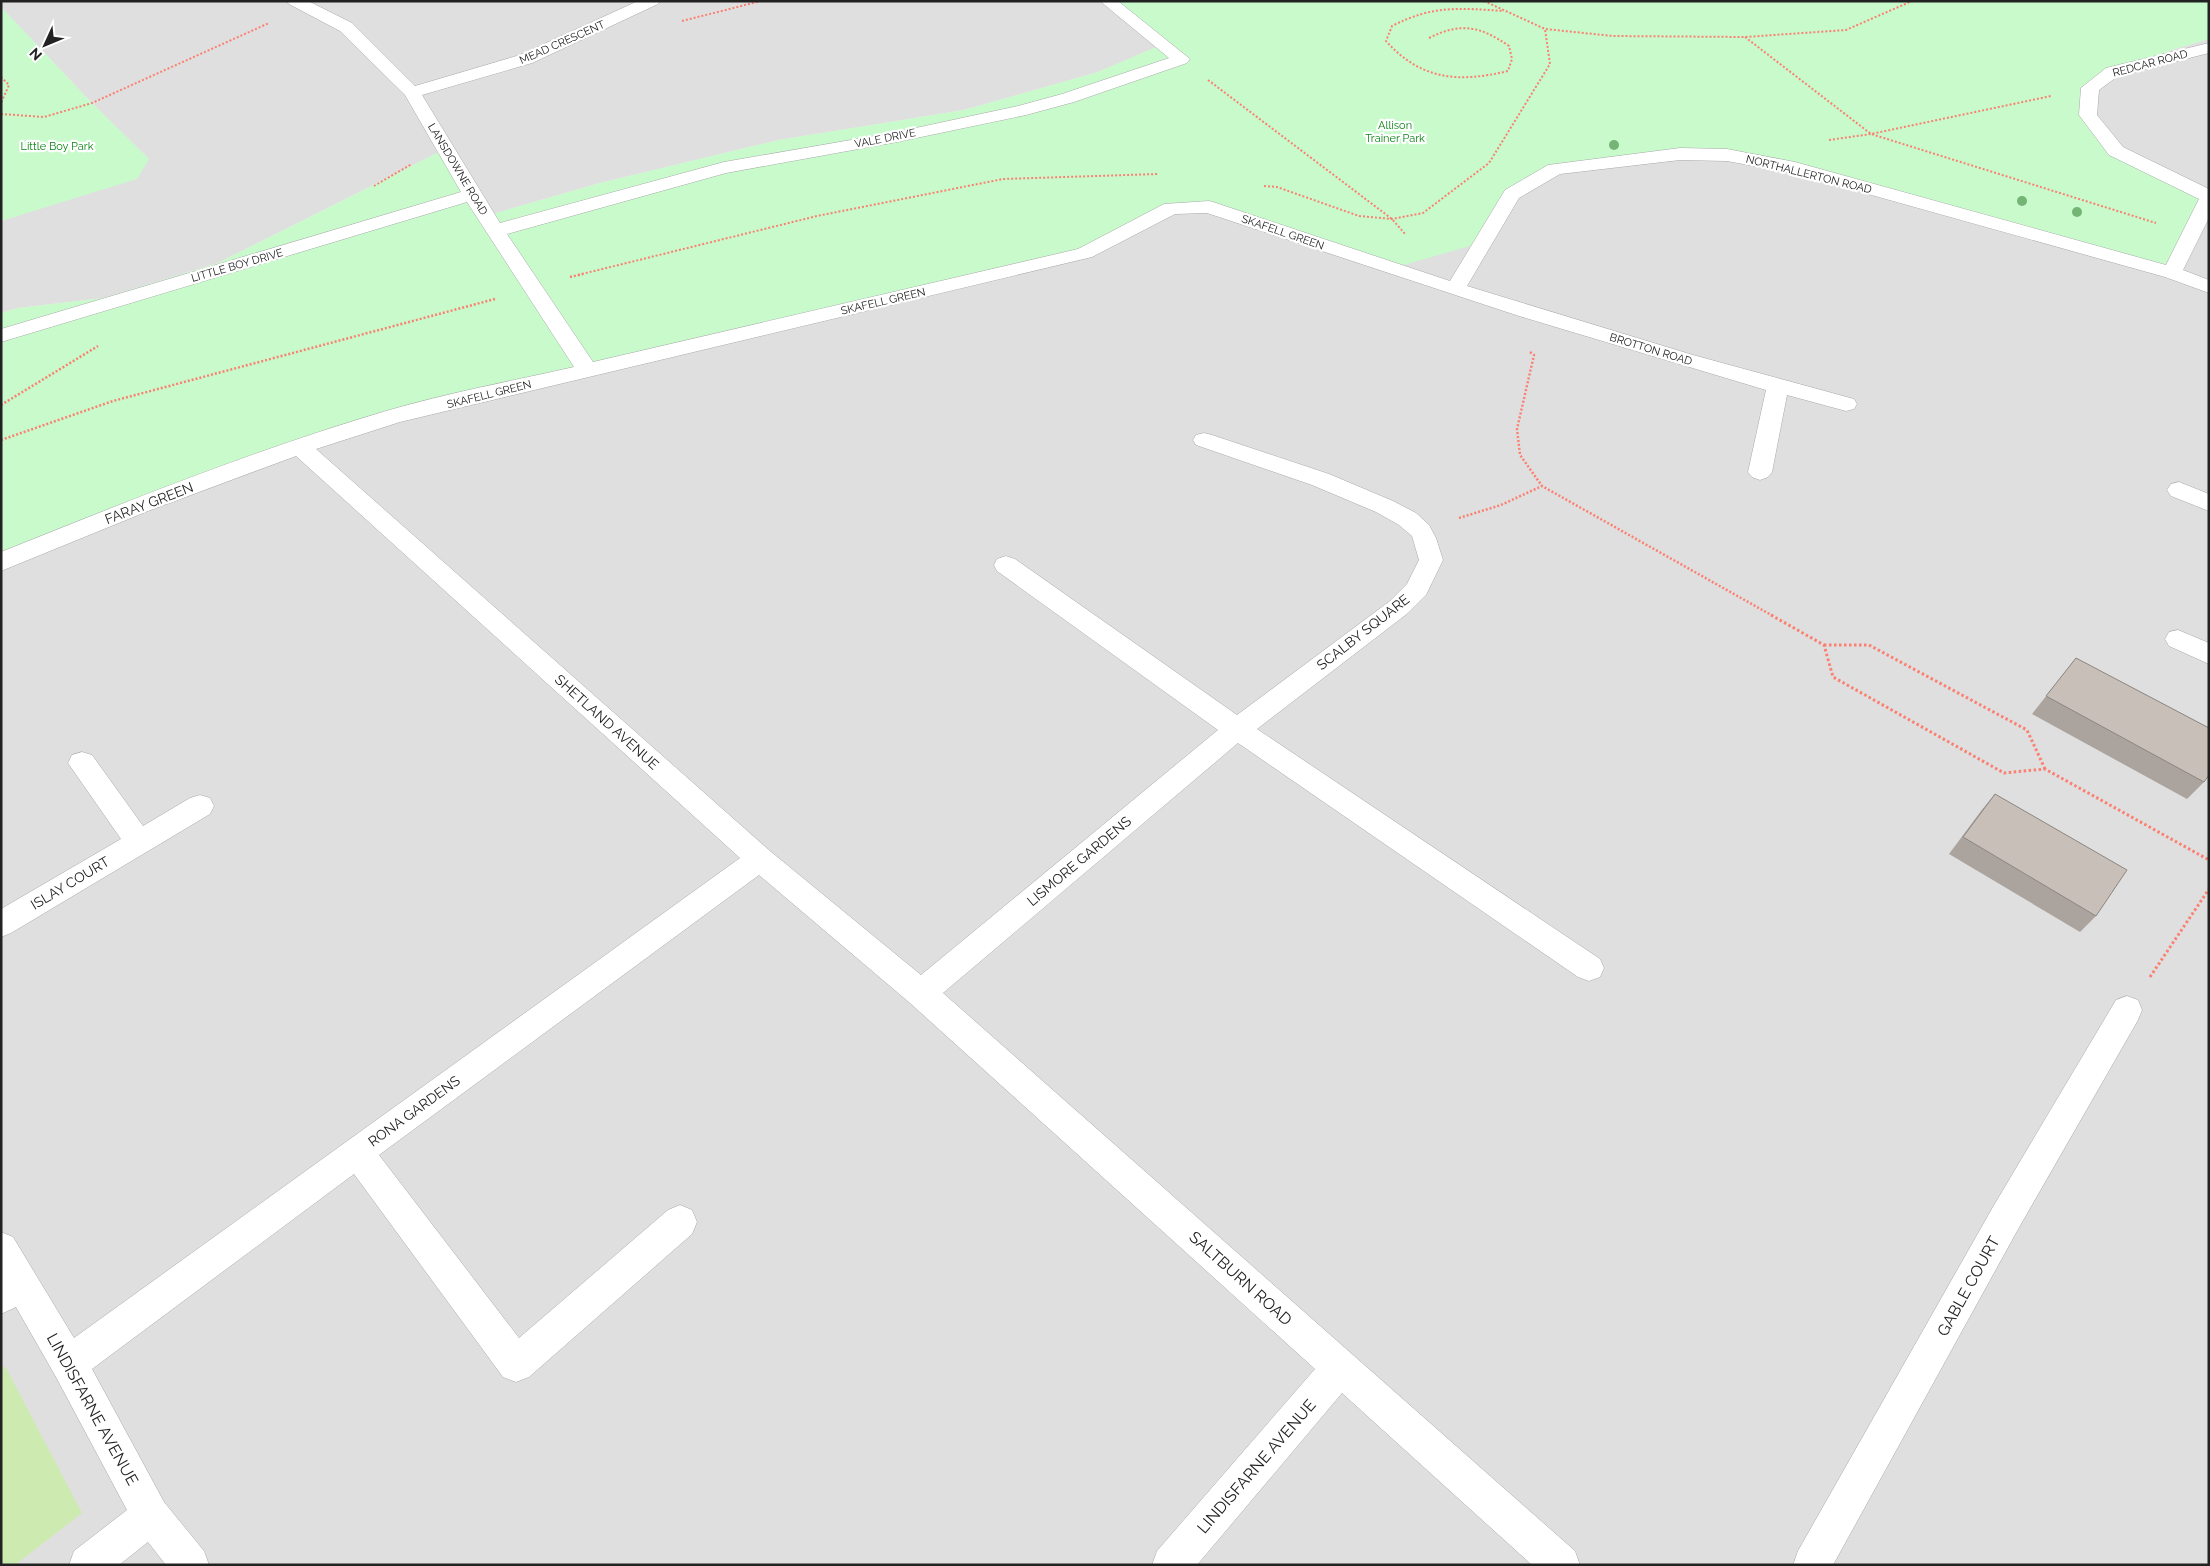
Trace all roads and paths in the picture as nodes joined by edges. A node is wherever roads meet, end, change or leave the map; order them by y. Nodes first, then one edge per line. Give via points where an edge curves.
1 (652, 1) edge
2 (1108, 1) edge
3 (1484, 1) edge
4 (1912, 1) edge
5 (301, 4) edge
6 (1506, 12) junction
7 (1545, 29) junction
8 (1745, 37) junction
9 (1429, 38) dead end
10 (2209, 48) edge
11 (1181, 60) junction
12 (1, 77) edge
13 (2090, 88) junction
14 (412, 92) junction
15 (1, 103) edge
16 (1, 114) edge
17 (1870, 134) junction
18 (1823, 141) dead end
19 (1163, 174) dead end
20 (1258, 185) dead end
21 (472, 195) junction
22 (2209, 197) edge
23 (1392, 219) junction
24 (495, 231) junction
25 (2190, 234) junction
26 (2172, 273) junction
27 (532, 286) junction
28 (2209, 287) edge
29 (1456, 288) junction
30 (1502, 303) junction
31 (1, 336) edge
32 (587, 370) junction
33 (1778, 386) junction
34 (1846, 404) dead end
35 (1, 440) edge
36 (1204, 440) dead end
37 (298, 446) junction
38 (1760, 472) dead end
39 (1542, 486) junction
40 (2180, 490) dead end
41 (2209, 503) edge
42 (1421, 531) junction
43 (1, 562) edge
44 (1006, 565) dead end
45 (2178, 639) dead end
46 (1824, 644) junction
47 (2209, 655) edge
48 (1237, 729) junction
49 (82, 763) dead end
50 (2045, 769) junction
51 (200, 806) dead end
52 (139, 842) junction
53 (760, 859) junction
54 (2209, 860) edge
55 (2209, 889) edge
56 (1, 924) edge
57 (1589, 968) dead end
58 (921, 992) junction
59 (2127, 1010) joint
60 (356, 1152) junction
61 (680, 1222) dead end
62 (1, 1249) edge
63 (11, 1290) edge
64 (69, 1364) junction
65 (1341, 1367) junction
66 (151, 1514) junction
67 (88, 1565) edge
68 (190, 1565) edge
69 (1171, 1565) edge
70 (1561, 1565) edge
71 (1812, 1565) edge

1 - 14 street, MEAD CRESCENT via 526,59
2 - 11 street
3 - 6 path
4 - 8 path via 1846,30
5 - 14 street, LANSDOWNE ROAD via 346,27
5 - 16 path via 92,103 44,117
6 - 7 path
6 - 9 path via 1453,8 1414,15 1392,26 1386,41 1402,58 1424,70 1457,78 1486,77 1508,70 1512,59 1509,46 1490,32 1463,27 1443,29
7 - 8 path via 1613,36
7 - 23 path via 1550,64 1489,163 1423,213
8 - 17 path
10 - 13 street, REDCAR ROAD via 2112,72
11 - 23 path
11 - 24 street, VALE DRIVE via 1020,111 724,168
12 - 15 path via 9,85
13 - 17 path
13 - 22 street via 2088,116 2116,151
14 - 21 street, LANSDOWNE ROAD
17 - 18 path
17 - 25 path
19 - 27 path via 1003,179 817,216
20 - 23 path via 1277,187 1359,216
21 - 24 street, LANSDOWNE ROAD
21 - 31 street, LITTLE BOY DRIVE
22 - 25 street
24 - 27 street, LANSDOWNE ROAD
25 - 26 street
26 - 28 street, NORTHALLERTON ROAD
26 - 29 street, NORTHALLERTON ROAD via 1795,168 1727,155 1680,154 1555,169 1512,194
27 - 32 street, LANSDOWNE ROAD
27 - 35 path via 474,306 113,401
29 - 30 street, BROTTON ROAD
29 - 32 street, SKAFELL GREEN via 1209,207 1172,208 1085,253
30 - 33 street, BROTTON ROAD
30 - 39 path via 1503,323 1534,355 1517,429 1520,455
32 - 37 street, SKAFELL GREEN via 396,416
33 - 34 street, BROTTON ROAD
33 - 38 street
36 - 42 street via 1369,499 1394,510
37 - 43 street, FARAY GREEN
37 - 53 street, SHETLAND AVENUE
39 - 42 path via 1502,504
39 - 46 path
40 - 41 street
42 - 48 street, SCALBY SQUARE via 1431,560 1417,589 1400,607
44 - 48 street
45 - 47 street
46 - 50 path via 1869,645 2027,730
46 - 50 path via 1834,677 1842,682 2004,773
48 - 57 street
48 - 58 street, LISMORE GARDENS
49 - 52 street
50 - 54 path
51 - 52 street, ISLAY COURT
52 - 56 street, ISLAY COURT
53 - 58 street, SHETLAND AVENUE
53 - 60 street, RONA GARDENS
55 - 59 path
58 - 65 street, SALTBURN ROAD
59 - 71 street, GABLE COURT via 2005,1219
60 - 61 street via 516,1364
60 - 64 street, RONA GARDENS
62 - 63 street, LINDISFARNE AVENUE
63 - 64 street, LINDISFARNE AVENUE
64 - 66 street, LINDISFARNE AVENUE
65 - 69 street, LINDISFARNE AVENUE
65 - 70 street, SALTBURN ROAD
66 - 67 street
66 - 68 street, LINDISFARNE AVENUE

